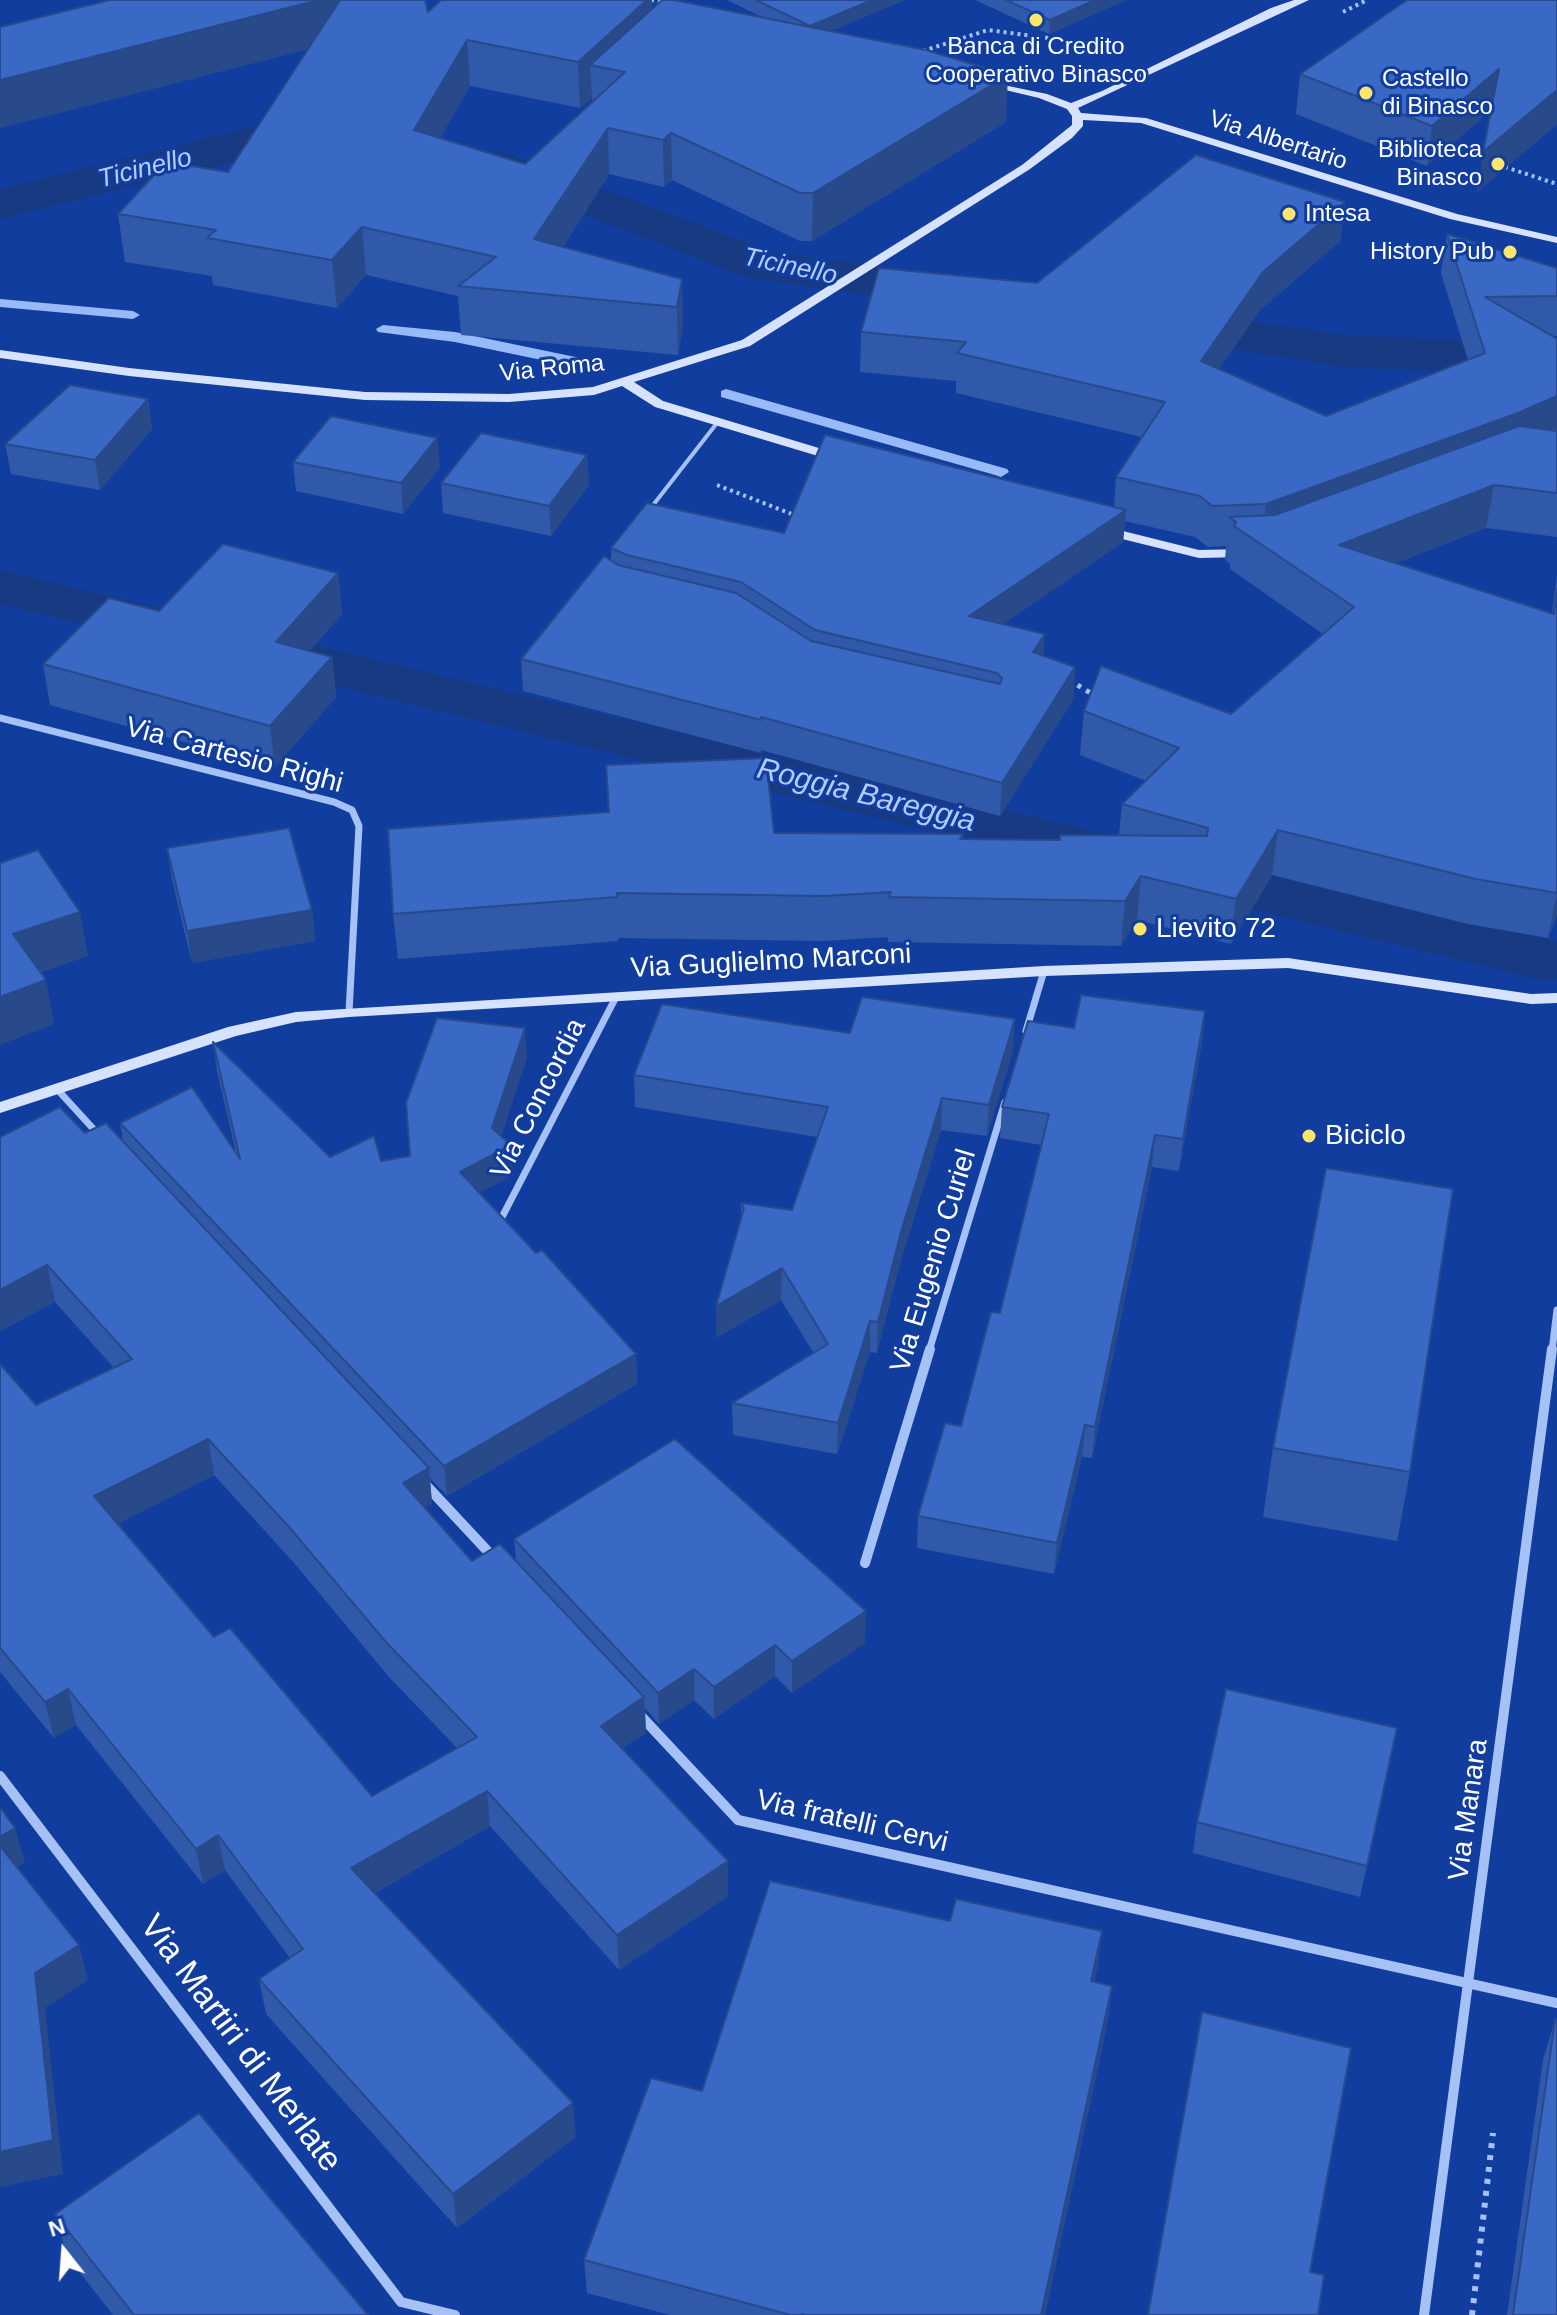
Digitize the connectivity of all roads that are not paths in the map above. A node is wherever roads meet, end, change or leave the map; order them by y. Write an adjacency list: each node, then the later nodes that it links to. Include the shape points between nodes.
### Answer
1 (1304, 0): 3 (street)
2 (982, 82): 3 (street, Via Albertario, via 1043,96)
3 (1074, 111): 4 (street, Via Albertario, via 1142,120 1454,217); 6 (street, Via Roma, via 1077,126 1068,136 812,303 746,343)
4 (1557, 240)
5 (0, 354): 6 (street, Via Roma, via 365,396 509,398)
6 (626, 383): 7 (street, via 659,404)
7 (717, 423): 8 (street); 9 (lane)
8 (846, 461)
9 (643, 517)
10 (1082, 524): 11 (street, via 1199,554)
11 (1264, 552)
12 (0, 718): 16 (street, Via Cartesio Righi, via 352,810 359,826)
13 (1044, 971): 14 (street, Via Guglielmo Marconi); 15 (street, Via Guglielmo Marconi, via 1288,963 1531,999); 17 (street)
14 (616, 997): 16 (street, Via Guglielmo Marconi); 22 (street, Via Concordia)
15 (1557, 998)
16 (349, 1012): 18 (street, Via Guglielmo Marconi, via 233,1031)
17 (1021, 1047)
18 (56, 1088): 20 (street, Via Guglielmo Marconi); 21 (street)
19 (1008, 1092): 25 (street, Via Eugenio Curiel)
20 (0, 1108)
21 (110, 1146)
22 (500, 1221)
23 (1557, 1310): 29 (street, Via Manara)
24 (413, 1471): 26 (street)
25 (865, 1563)
26 (500, 1564)
27 (630, 1704): 29 (street, Via fratelli Cervi, via 738,1820)
28 (0, 1776): 31 (street, Via Martiri di Merlate, via 401,2302)
29 (1468, 1983): 30 (street, Via fratelli Cervi); 32 (street, Via Manara)
30 (1557, 2003)
31 (455, 2315)
32 (1424, 2315)

